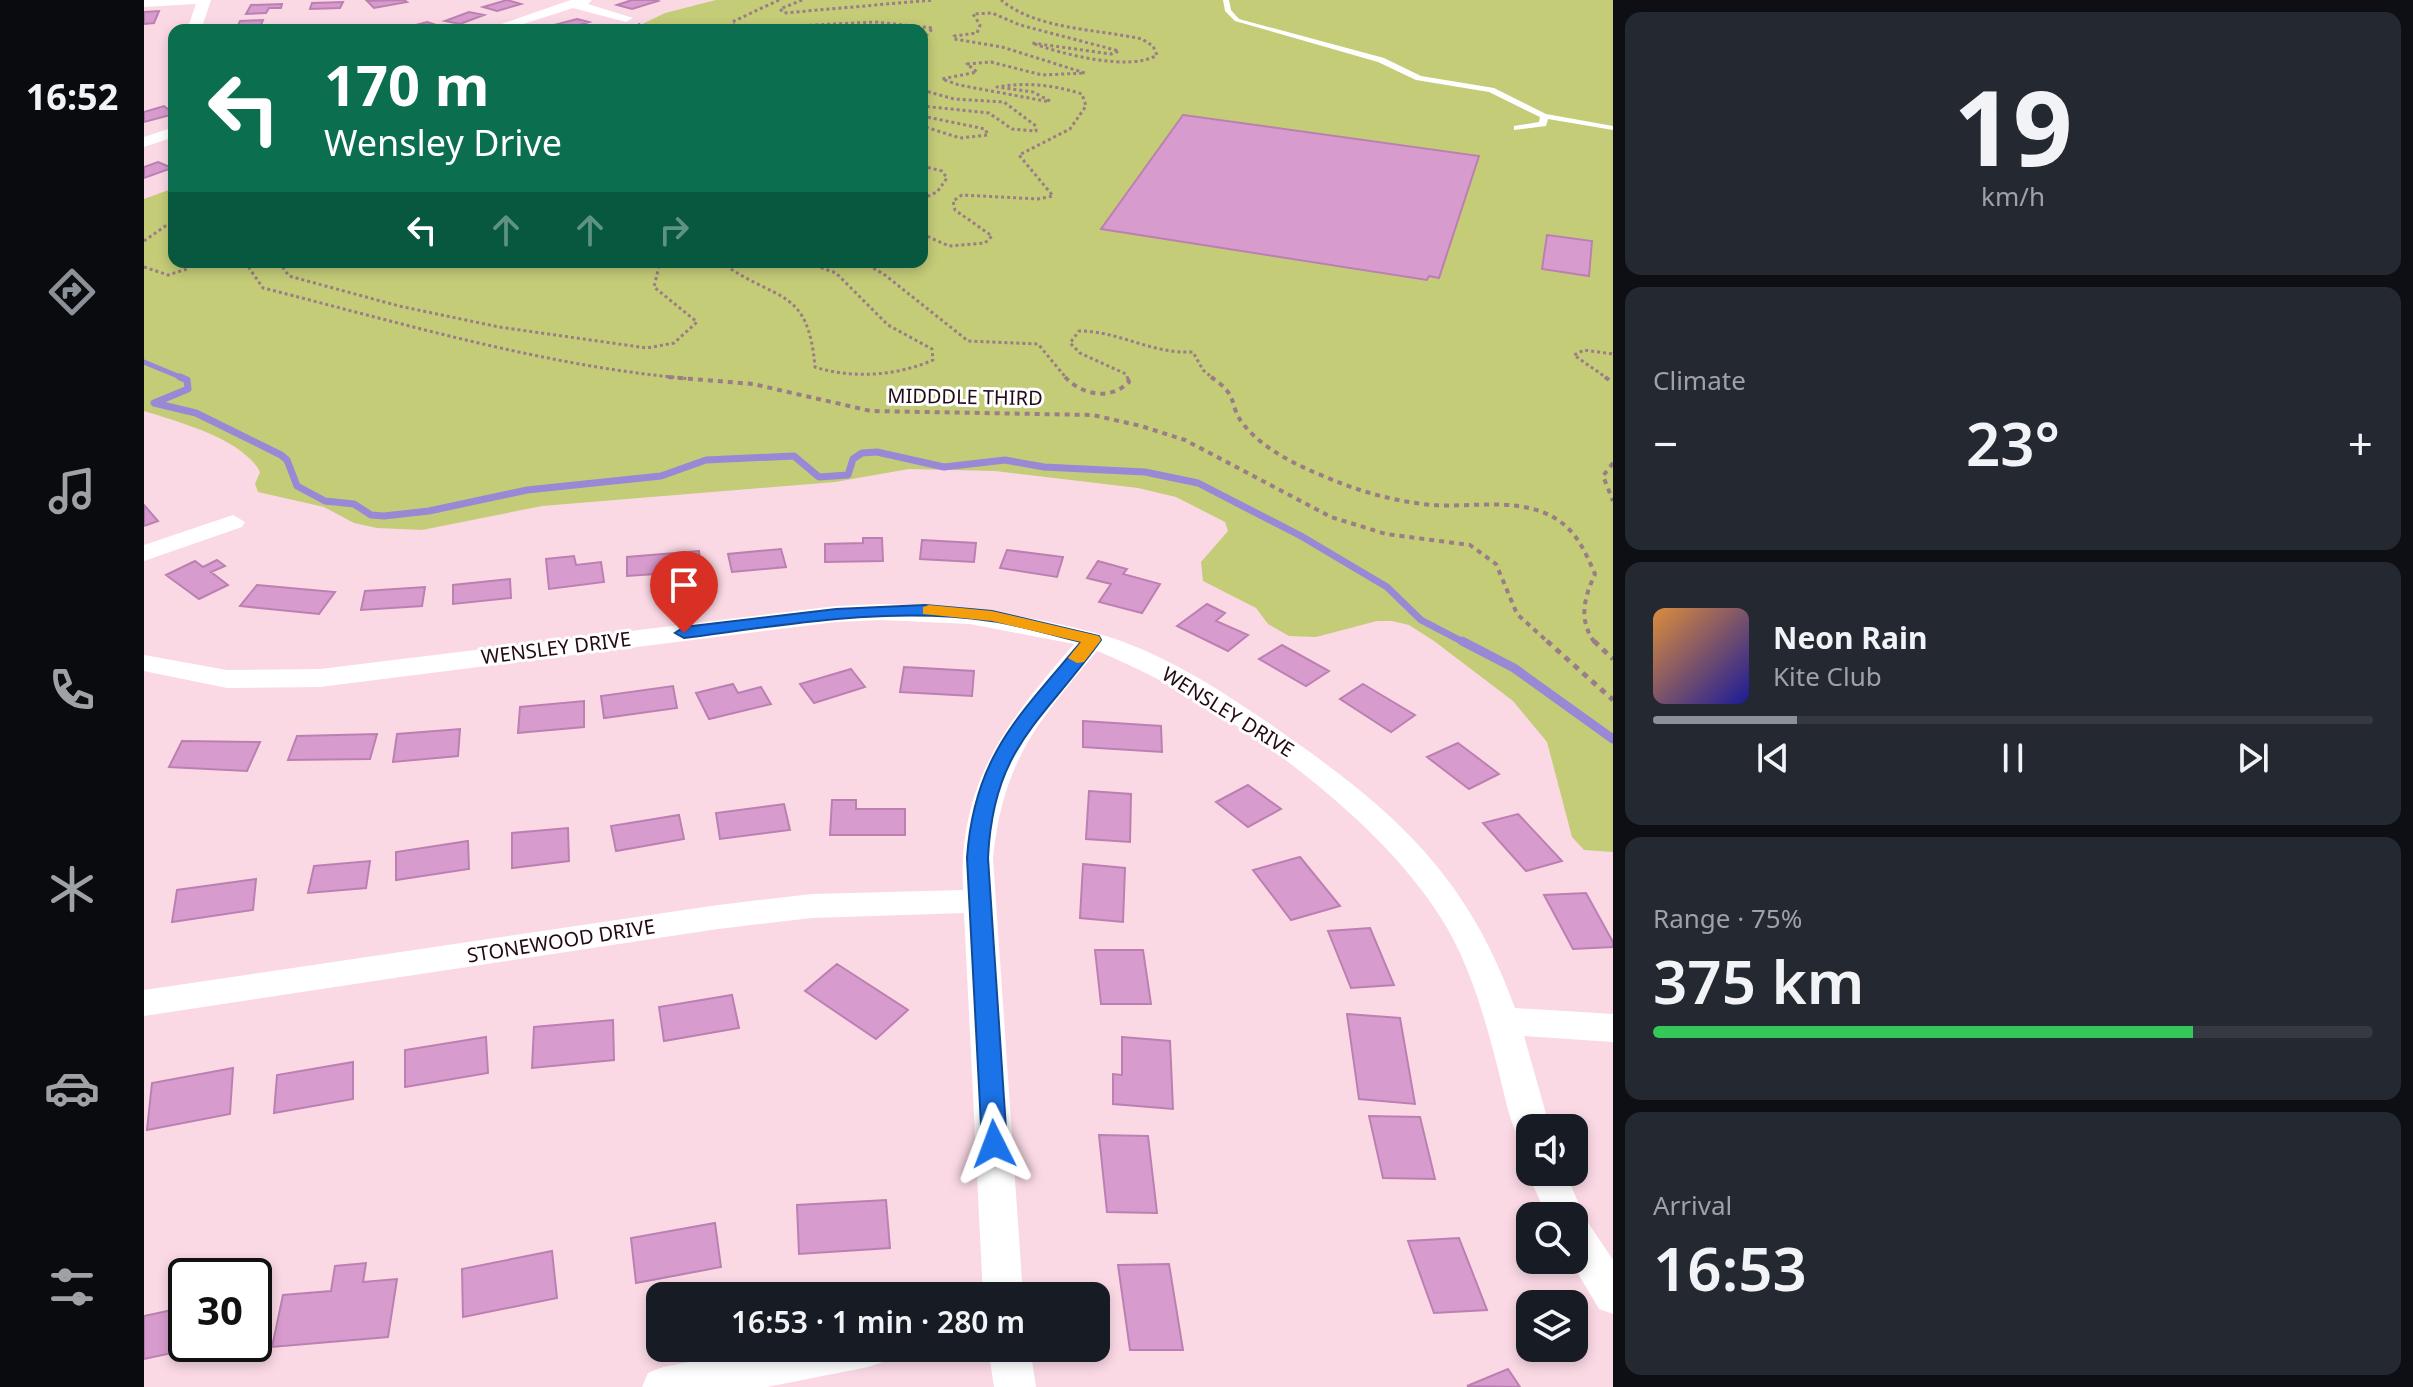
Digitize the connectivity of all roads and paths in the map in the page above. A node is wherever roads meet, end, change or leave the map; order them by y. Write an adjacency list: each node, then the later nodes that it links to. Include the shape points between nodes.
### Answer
1 (196, 0): 9 (street)
2 (204, 0): 11 (street)
3 (779, 0): 13 (path, via 738,16)
4 (802, 0): 5 (path, via 780,9 784,13)
5 (933, 0)
6 (1001, 0): 28 (path, via 1007,9 1142,39 1157,55 1145,63 1061,54 1032,43 1119,51 992,13 973,14 980,25 977,33 954,39 1002,47 1085,73 1042,75 977,60 967,64 977,72 942,79 1035,101 1050,101 1033,92 997,87 1066,89 1082,94 1086,106 1070,129 1019,155 1053,196 962,195 953,201 955,210 992,236 985,243 949,246)
7 (1226, 0): 18 (lane, via 1237,20 1381,60 1419,78 1491,90)
8 (579, 2): 10 (street); 12 (street)
9 (144, 3)
10 (626, 18)
11 (196, 24)
12 (510, 24)
13 (733, 24)
14 (819, 24): 15 (path)
15 (894, 24)
16 (928, 92): 17 (path, via 1004,102 1036,131 1012,129 989,113)
17 (928, 107)
18 (1544, 116): 21 (lane, via 1543,124); 22 (lane)
19 (928, 117): 20 (path, via 985,129 988,135 960,140)
20 (928, 127)
21 (1517, 128)
22 (1613, 128)
23 (168, 134): 24 (street)
24 (144, 142)
25 (928, 168): 26 (path, via 947,178)
26 (928, 196)
27 (168, 224): 29 (path)
28 (928, 237)
29 (144, 241)
30 (144, 267): 31 (path, via 168,275)
31 (186, 268)
32 (249, 268): 47 (path, MIDDDLE THIRD, via 263,288 551,360 629,374 753,384 871,411 1093,415 1170,435 1331,517 1386,534 1470,545 1496,564 1517,614)
33 (283, 268): 34 (path, via 289,276 399,306 499,327 647,348 674,343 697,322 688,309 654,287)
34 (659, 268)
35 (728, 268): 36 (path, MIDDDLE THIRD, via 804,309 813,327 815,367 827,372 884,372 933,360 932,349 890,327 855,286)
36 (823, 268)
37 (873, 268): 45 (path, MIDDDLE THIRD, via 968,341 1038,344 1075,388 1110,393 1129,382 1126,374 1070,343 1079,331 1098,331 1166,353 1193,352 1207,375 1222,382 1234,397 1239,418 1258,439 1291,461 1401,502 1437,507 1513,505 1544,511 1571,528 1586,547 1595,574 1582,601 1585,627)
38 (1613, 354): 39 (path, via 1584,350 1574,355)
39 (1613, 383)
40 (1613, 463): 41 (path, via 1603,476)
41 (1613, 501)
42 (233, 522): 43 (street)
43 (144, 553)
44 (1092, 640): 46 (street, WENSLEY DRIVE, via 992,616 895,610 320,678 227,679); 48 (street, via 1024,722 990,779 980,817); 50 (street, WENSLEY DRIVE, via 1202,692 1327,776 1371,813 1450,904 1477,952)
45 (1613, 659)
46 (144, 663)
47 (1613, 700)
48 (980, 901): 49 (street, STONEWOOD DRIVE, via 812,906 718,917); 54 (street)
49 (144, 1003)
50 (1502, 1021): 51 (street); 52 (street, WENSLEY DRIVE)
51 (1613, 1028)
52 (1528, 1114)
53 (1588, 1254): 55 (street)
54 (1002, 1282)
55 (1613, 1296)
56 (794, 1362): 58 (street)
57 (1011, 1362): 59 (street)
58 (663, 1387)
59 (1015, 1387)

